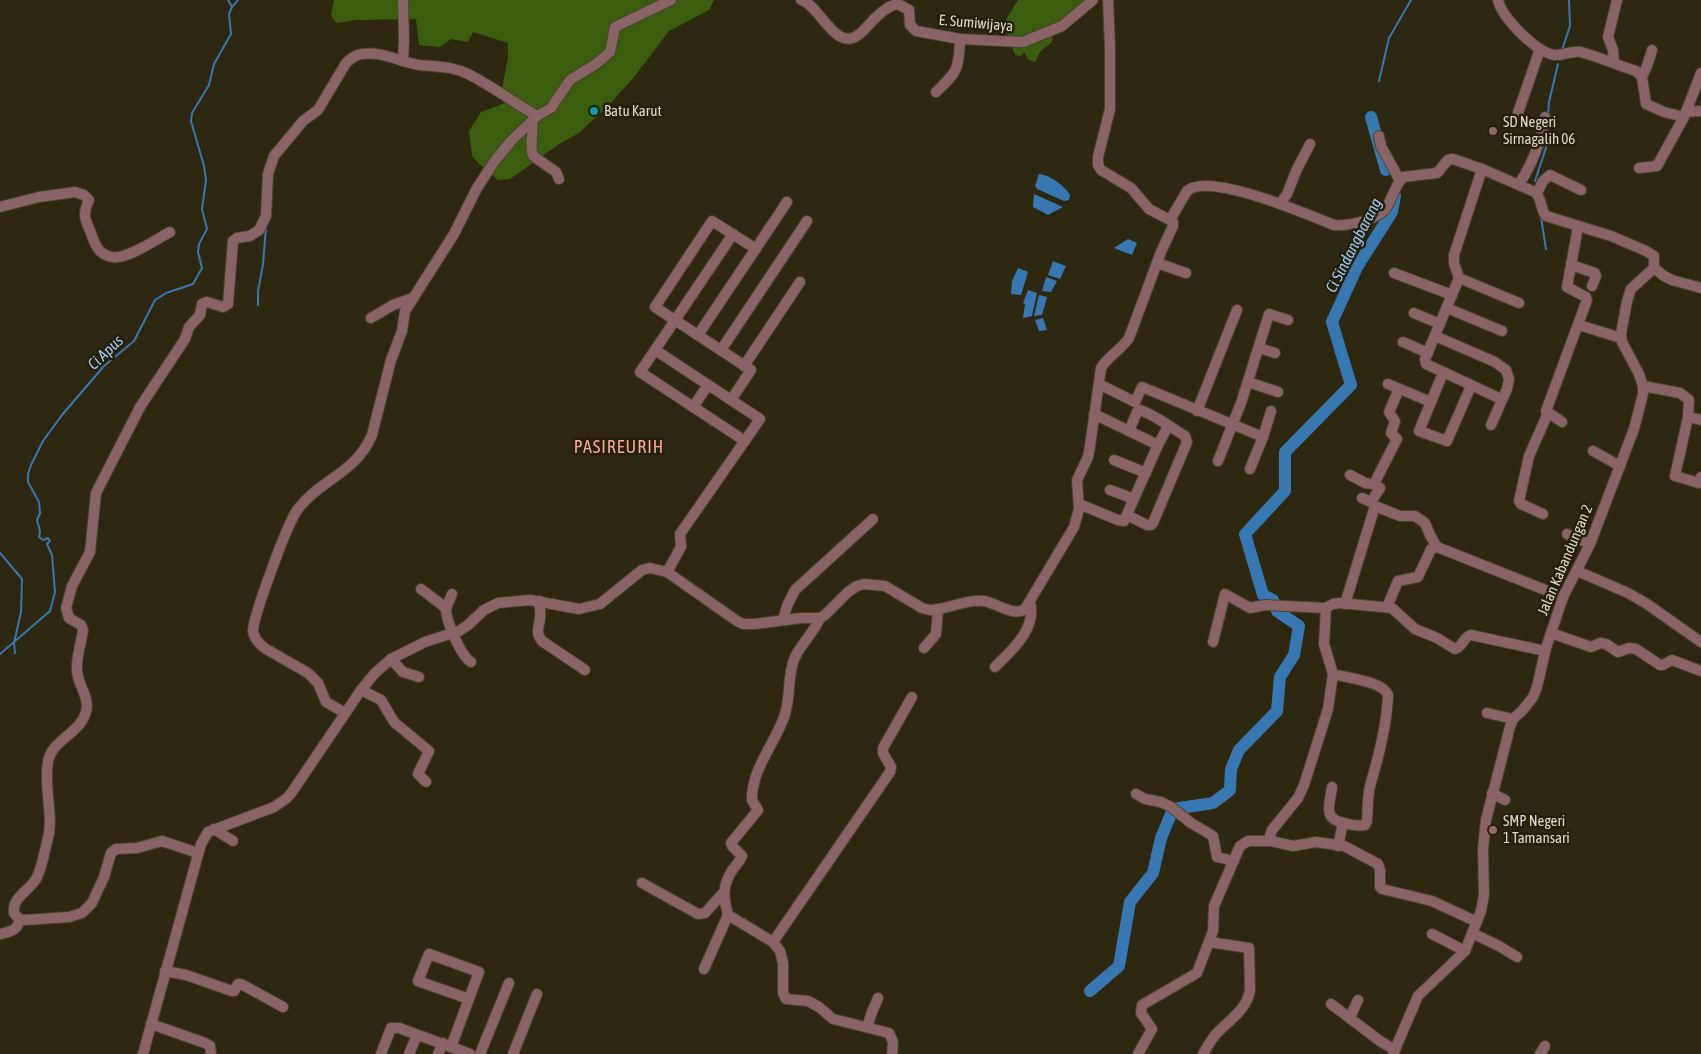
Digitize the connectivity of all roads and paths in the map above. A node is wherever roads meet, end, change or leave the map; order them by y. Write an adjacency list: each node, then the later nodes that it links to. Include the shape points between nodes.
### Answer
1 (403, 0): 11 (street)
2 (671, 0): 19 (street, via 615,27 610,52 570,80 551,108)
3 (802, 0): 8 (street, E. Sumiwijaya, via 807,1 835,33 846,38 856,38 888,7 898,4 909,10 913,29)
4 (1092, 0): 8 (street, E. Sumiwijaya, via 1062,26 1030,40)
5 (1108, 0): 33 (street, via 1110,109 1098,165 1131,188 1149,209)
6 (1498, 0): 9 (street, via 1516,27)
7 (1617, 0): 12 (street, via 1608,37)
8 (960, 39): 15 (street, via 956,70)
9 (1540, 48): 12 (street, via 1556,55 1578,52); 17 (street)
10 (1652, 50): 14 (street)
11 (403, 61): 19 (street, via 466,73 496,88); 163 (street, via 374,54 352,57 318,110 304,121 274,156 268,174 264,222 250,236 233,241 228,304 223,307 207,302 202,304 198,318 140,407 96,493 89,556 72,586 66,608 69,618 83,630 77,670 87,708 80,724 55,746 49,756 48,839 37,877 15,903 14,913)
12 (1614, 63): 14 (street, via 1636,71)
13 (1701, 73): 18 (street)
14 (1642, 77): 18 (street, via 1648,106)
15 (936, 92)
16 (1701, 111): 18 (street)
17 (1518, 113)
18 (1685, 114): 23 (street, via 1657,166)
19 (534, 118): 25 (street, via 533,156 556,172); 49 (street, via 494,162 454,234)
20 (1545, 118): 27 (street, via 1536,155)
21 (1379, 136): 26 (street)
22 (1310, 144): 31 (street)
23 (1639, 168)
24 (1482, 169): 26 (street, via 1450,159 1437,173 1408,175); 27 (street); 44 (street, via 1454,254)
25 (559, 179)
26 (1400, 180): 31 (street, via 1384,212 1349,225 1334,225)
27 (1519, 184): 29 (street)
28 (1581, 190): 29 (street, via 1550,175)
29 (1537, 193): 35 (street, via 1546,216)
30 (787, 202): 38 (street)
31 (1280, 204): 33 (street, via 1240,191 1195,186 1184,194)
32 (0, 207): 36 (street, via 39,197 75,192 84,195 88,200 84,217 100,251 108,256 118,257 131,252)
33 (1170, 220): 39 (street, via 1173,226)
34 (807, 221): 66 (street)
35 (1578, 227): 40 (street); 41 (street, via 1611,236 1652,254)
36 (170, 232)
37 (733, 234): 38 (street); 55 (street); 55 (street, via 712,221 655,307)
38 (756, 249): 60 (street)
39 (1157, 264): 42 (street); 72 (street, via 1129,338 1101,368)
40 (1570, 265): 46 (street, via 1595,273); 58 (street, via 1567,287 1587,298)
41 (1654, 268): 47 (street, via 1672,280); 62 (street, via 1631,289)
42 (1186, 272)
43 (1394, 273): 48 (street)
44 (1459, 278): 48 (street); 50 (street)
45 (800, 282): 69 (street)
46 (1592, 286)
47 (1701, 288)
48 (1452, 295): 51 (street)
49 (412, 298): 54 (street); 145 (street, via 405,311 368,444 358,459 310,497 294,516 254,625 254,636 260,645 308,672 318,683 326,702)
50 (1519, 303)
51 (1447, 308): 57 (street); 59 (street)
52 (1237, 310): 83 (street)
53 (1414, 313): 57 (street)
54 (371, 318)
55 (675, 320): 60 (street); 65 (street)
56 (1288, 320): 64 (street, via 1269,314)
57 (1440, 324): 61 (street)
58 (1578, 326): 62 (street); 85 (street, via 1546,409)
59 (1502, 331)
60 (698, 335): 66 (street)
61 (1435, 336): 68 (street); 79 (street, via 1502,366 1509,379)
62 (1622, 338): 76 (street)
63 (1403, 342): 68 (street)
64 (1259, 348): 67 (street); 71 (street)
65 (655, 350): 74 (street); 82 (street, via 640,372)
66 (721, 350): 69 (street)
67 (1275, 353)
68 (1428, 353): 70 (street, via 1426,364)
69 (744, 366): 80 (street, via 751,370)
70 (1444, 373): 75 (street); 81 (street)
71 (1248, 382): 78 (street); 92 (street)
72 (1099, 384): 83 (street, via 1135,402 1142,387); 86 (street)
73 (1388, 384): 77 (street)
74 (708, 385): 80 (street); 82 (street)
75 (1471, 386): 79 (street); 81 (street, via 1448,442 1419,430)
76 (1643, 386): 87 (street, via 1686,396 1690,403); 100 (street, Jalan Kabandungan 2, via 1634,429)
77 (1399, 389): 81 (street); 105 (street, via 1389,412 1395,421 1391,433 1397,439)
78 (1278, 392)
79 (1501, 399): 90 (street)
80 (731, 400): 95 (street, via 760,419)
81 (1431, 402)
82 (693, 407): 95 (street)
83 (1197, 411): 92 (street)
84 (1271, 411): 94 (street)
85 (1548, 413): 89 (street); 110 (street, via 1529,456 1519,500)
86 (1094, 414): 93 (street); 109 (street, via 1088,457 1077,480)
87 (1688, 417): 88 (street); 104 (street, via 1675,476 1699,483)
88 (1701, 420)
89 (1562, 422)
90 (1491, 425)
91 (1168, 426): 93 (street, via 1140,410); 96 (street); 111 (street, via 1185,436 1187,442 1159,511 1151,525)
92 (1232, 426): 94 (street); 99 (street)
93 (1128, 431): 96 (street)
94 (1263, 437): 101 (street)
95 (745, 441): 117 (street, via 680,534 681,547)
96 (1158, 444): 102 (street)
97 (1593, 451): 100 (street)
98 (1114, 460): 102 (street)
99 (1218, 461)
100 (1620, 466): 114 (street, Jalan Kabandungan 2)
101 (1250, 469)
102 (1146, 473): 107 (street)
103 (1350, 475): 105 (street)
104 (1701, 477)
105 (1374, 484): 108 (street, via 1380,488)
106 (1110, 490): 107 (street)
107 (1134, 499): 111 (street)
108 (1370, 502): 115 (street, via 1400,516 1415,516 1425,523); 123 (street)
109 (1079, 504): 111 (street, via 1123,522); 122 (street, via 1070,536)
110 (1543, 514)
111 (1127, 515)
112 (873, 519): 129 (street, via 795,590)
113 (1568, 534): 114 (street)
114 (1590, 544): 116 (street, Jalan Kabandungan 2)
115 (1437, 546): 120 (street); 124 (street, via 1430,549 1418,577 1398,581)
116 (1577, 571): 120 (street, Jalan Kabandungan 2); 133 (street, via 1628,593)
117 (667, 572): 121 (street, via 650,568 642,570 594,606 579,609); 129 (street, via 737,621 749,624)
118 (421, 589): 125 (street)
119 (452, 594): 125 (street)
120 (1563, 597): 131 (street, Jalan Kabandungan 2)
121 (540, 601): 130 (street, via 498,603); 139 (street, via 538,636)
122 (1030, 602): 127 (street, via 1019,612 982,601); 138 (street, via 1032,615 1028,628)
123 (1345, 604): 124 (street); 126 (street)
124 (1387, 607): 135 (street, via 1415,628 1455,650 1471,635)
125 (446, 608): 130 (street)
126 (1326, 608): 132 (street, via 1276,605 1250,608 1225,594); 141 (street, via 1324,644)
127 (938, 609): 128 (street, via 922,608 885,586 864,584 853,588); 134 (street, via 936,634)
128 (820, 618): 129 (street); 161 (street, via 791,668 786,713 764,758 752,794 758,810 731,843 742,856 728,877)
129 (784, 620)
130 (453, 633): 136 (street, via 425,642); 137 (street, via 463,655)
131 (1551, 633): 135 (street, Jalan Kabandungan 2); 140 (street, via 1591,646 1606,644 1618,652 1636,649 1660,665 1672,660)
132 (1213, 642)
133 (1701, 642)
134 (924, 648)
135 (1545, 651): 147 (street, Jalan Kabandungan 2, via 1533,697)
136 (391, 660): 142 (street, via 403,672); 143 (street, via 374,673)
137 (472, 662)
138 (995, 667)
139 (585, 670)
140 (1701, 672)
141 (1333, 674): 153 (street, via 1377,685 1388,696 1367,821 1365,825); 156 (street, via 1328,709 1304,785 1298,798 1272,830)
142 (419, 677)
143 (361, 690): 145 (street); 148 (street, via 380,700 391,718 429,751 418,774)
144 (912, 697): 168 (street, via 883,748 890,772)
145 (345, 713): 154 (street, via 287,798 266,811)
146 (1487, 713): 147 (street)
147 (1513, 719): 150 (street, Jalan Kabandungan 2)
148 (426, 782)
149 (1332, 787): 153 (street, via 1330,815)
150 (1492, 793): 152 (street); 164 (street, Jalan Kabandungan 2, via 1483,849 1484,895)
151 (1136, 794): 159 (street, via 1173,808 1191,824 1213,836 1217,857)
152 (1505, 800)
153 (1343, 823): 157 (street)
154 (214, 829): 155 (street); 158 (street, via 205,835)
155 (233, 841)
156 (1271, 841): 157 (street, via 1293,846 1316,842); 159 (street, via 1245,842)
157 (1338, 846): 164 (street, via 1378,864 1382,889 1432,902)
158 (198, 853): 163 (street, via 162,842 116,849 111,853 92,903 82,913 69,917); 173 (street)
159 (1234, 861): 169 (street, via 1214,906 1214,928)
160 (642, 883): 161 (street, via 698,914 705,913)
161 (723, 893): 162 (street)
162 (728, 914): 168 (street); 172 (street)
163 (20, 919): 165 (street, via 14,930)
164 (1477, 922): 167 (street, Jalan Kabandungan 2)
165 (0, 934)
166 (1432, 934): 170 (street)
167 (1472, 934): 170 (street, Jalan Kabandungan 2); 171 (street)
168 (773, 942): 183 (street, via 783,963 783,993 786,998 808,1001 834,1019)
169 (1209, 942): 196 (street, via 1196,975 1142,1005 1141,1013 1152,1029); 197 (street, via 1248,948 1250,990 1242,1009 1216,1034)
170 (1465, 951): 186 (street, Jalan Kabandungan 2, via 1418,996)
171 (1518, 957)
172 (704, 969)
173 (165, 971): 180 (street, via 233,992 241,984); 182 (street)
174 (509, 983): 193 (street)
175 (537, 994): 194 (street)
176 (878, 998): 183 (street)
177 (470, 999): 177 (street, via 418,981 429,954 479,972); 185 (street)
178 (1358, 1000): 181 (street)
179 (1331, 1004): 181 (street)
180 (284, 1007)
181 (1350, 1017): 186 (street)
182 (151, 1024): 187 (street); 188 (street, via 207,1044)
183 (867, 1027): 195 (street, via 891,1037)
184 (417, 1034): 185 (street); 189 (street, via 391,1028); 190 (street)
185 (447, 1045): 191 (street); 192 (street)
186 (1394, 1052)
187 (143, 1054)
188 (211, 1054)
189 (381, 1054)
190 (409, 1054)
191 (438, 1054)
192 (470, 1054)
193 (480, 1054)
194 (513, 1054)
195 (892, 1054)
196 (1138, 1054)
197 (1203, 1054)

